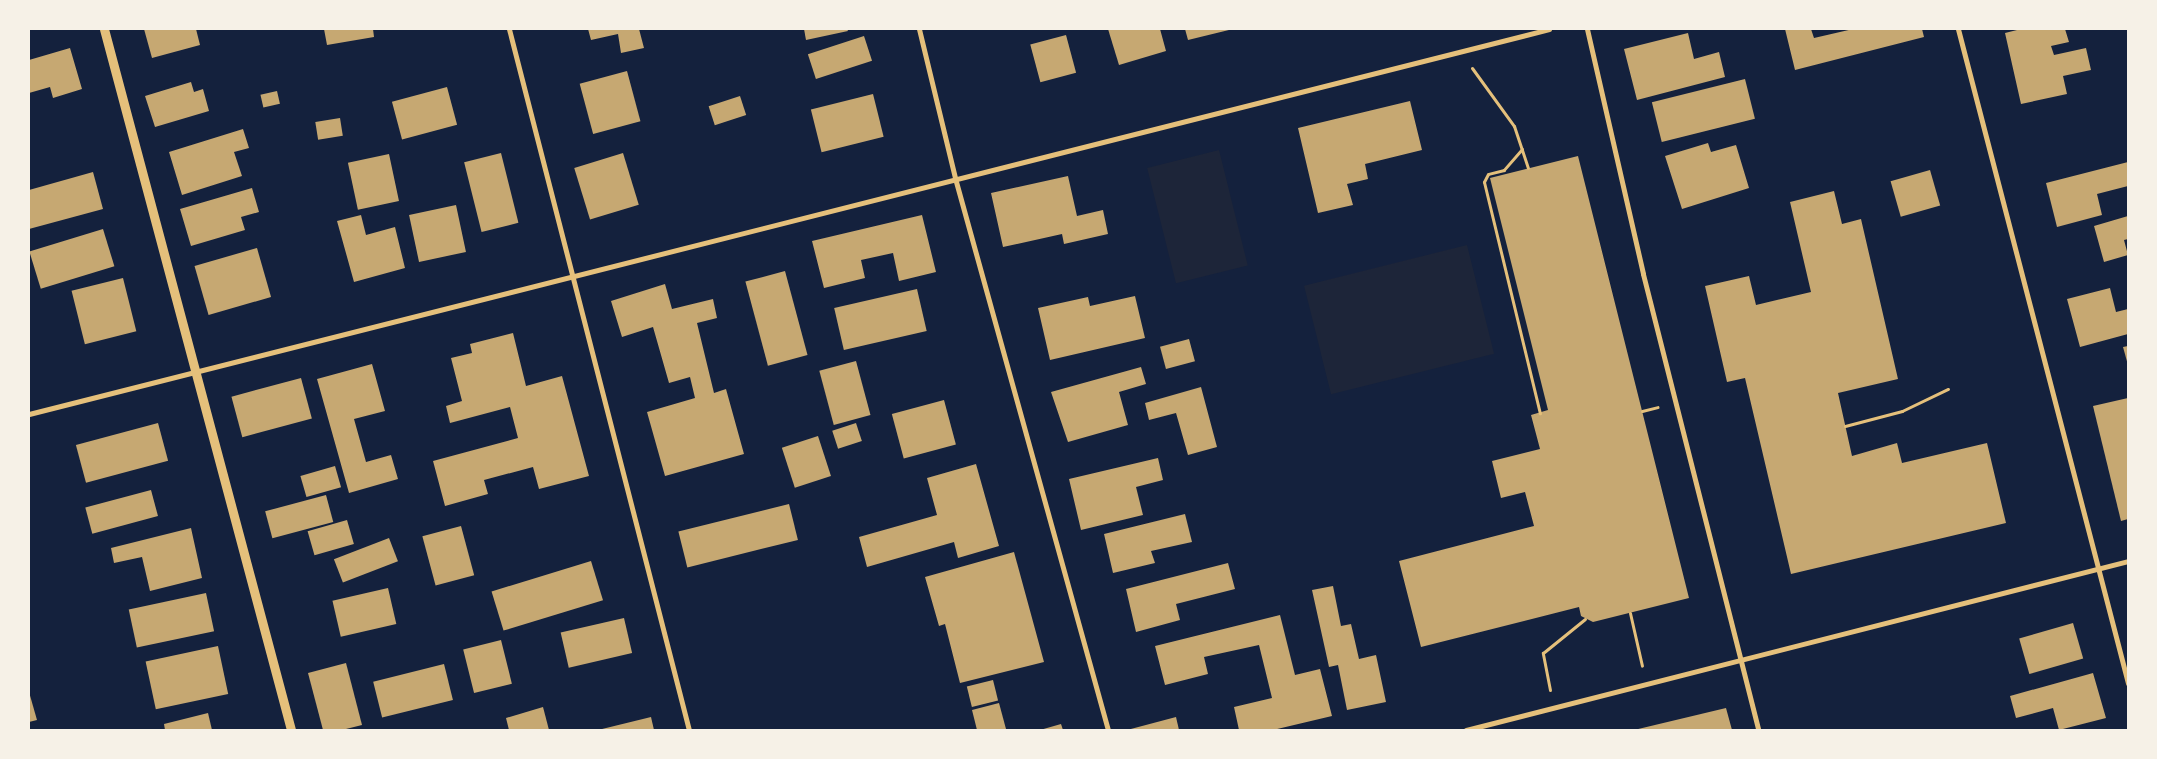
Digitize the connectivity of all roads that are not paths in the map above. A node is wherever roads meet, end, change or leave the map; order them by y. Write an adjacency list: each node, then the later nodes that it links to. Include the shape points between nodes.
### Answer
1 (104, 29): 9 (street)
2 (509, 29): 8 (street)
3 (919, 29): 7 (street)
4 (1549, 29): 7 (street)
5 (1587, 29): 13 (street, via 1643,274)
6 (1958, 29): 12 (street)
7 (955, 178): 8 (street); 17 (street)
8 (572, 275): 9 (street); 16 (street)
9 (195, 371): 10 (street); 15 (street)
10 (29, 414)
11 (2128, 561): 12 (street)
12 (2098, 568): 13 (street); 14 (street)
13 (1739, 661): 18 (street); 19 (street)
14 (2128, 683)
15 (291, 730)
16 (689, 730)
17 (1108, 730)
18 (1466, 730)
19 (1758, 730)

